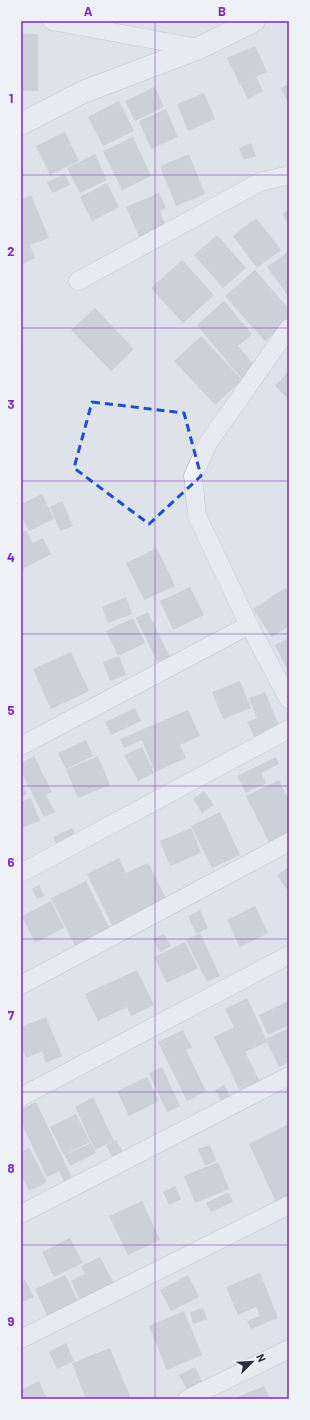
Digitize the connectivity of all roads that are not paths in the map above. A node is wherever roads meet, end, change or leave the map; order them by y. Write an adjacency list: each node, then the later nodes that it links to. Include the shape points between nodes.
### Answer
1 (52, 21): 3 (street)
2 (254, 21): 3 (street)
3 (199, 48): 4 (street, via 83,92)
4 (21, 124)
5 (289, 177): 6 (street, via 260,182)
6 (78, 281)
7 (289, 328): 8 (street, via 208,443 193,476 197,516)
8 (249, 626): 9 (street); 11 (street)
9 (289, 700)
10 (289, 729): 13 (street)
11 (21, 746)
12 (289, 842): 15 (street)
13 (21, 873)
14 (289, 955): 17 (street)
15 (21, 985)
16 (289, 1076): 19 (street)
17 (21, 1097)
18 (289, 1205): 20 (street)
19 (21, 1214)
20 (21, 1339)
21 (289, 1349): 22 (street)
22 (187, 1399)

